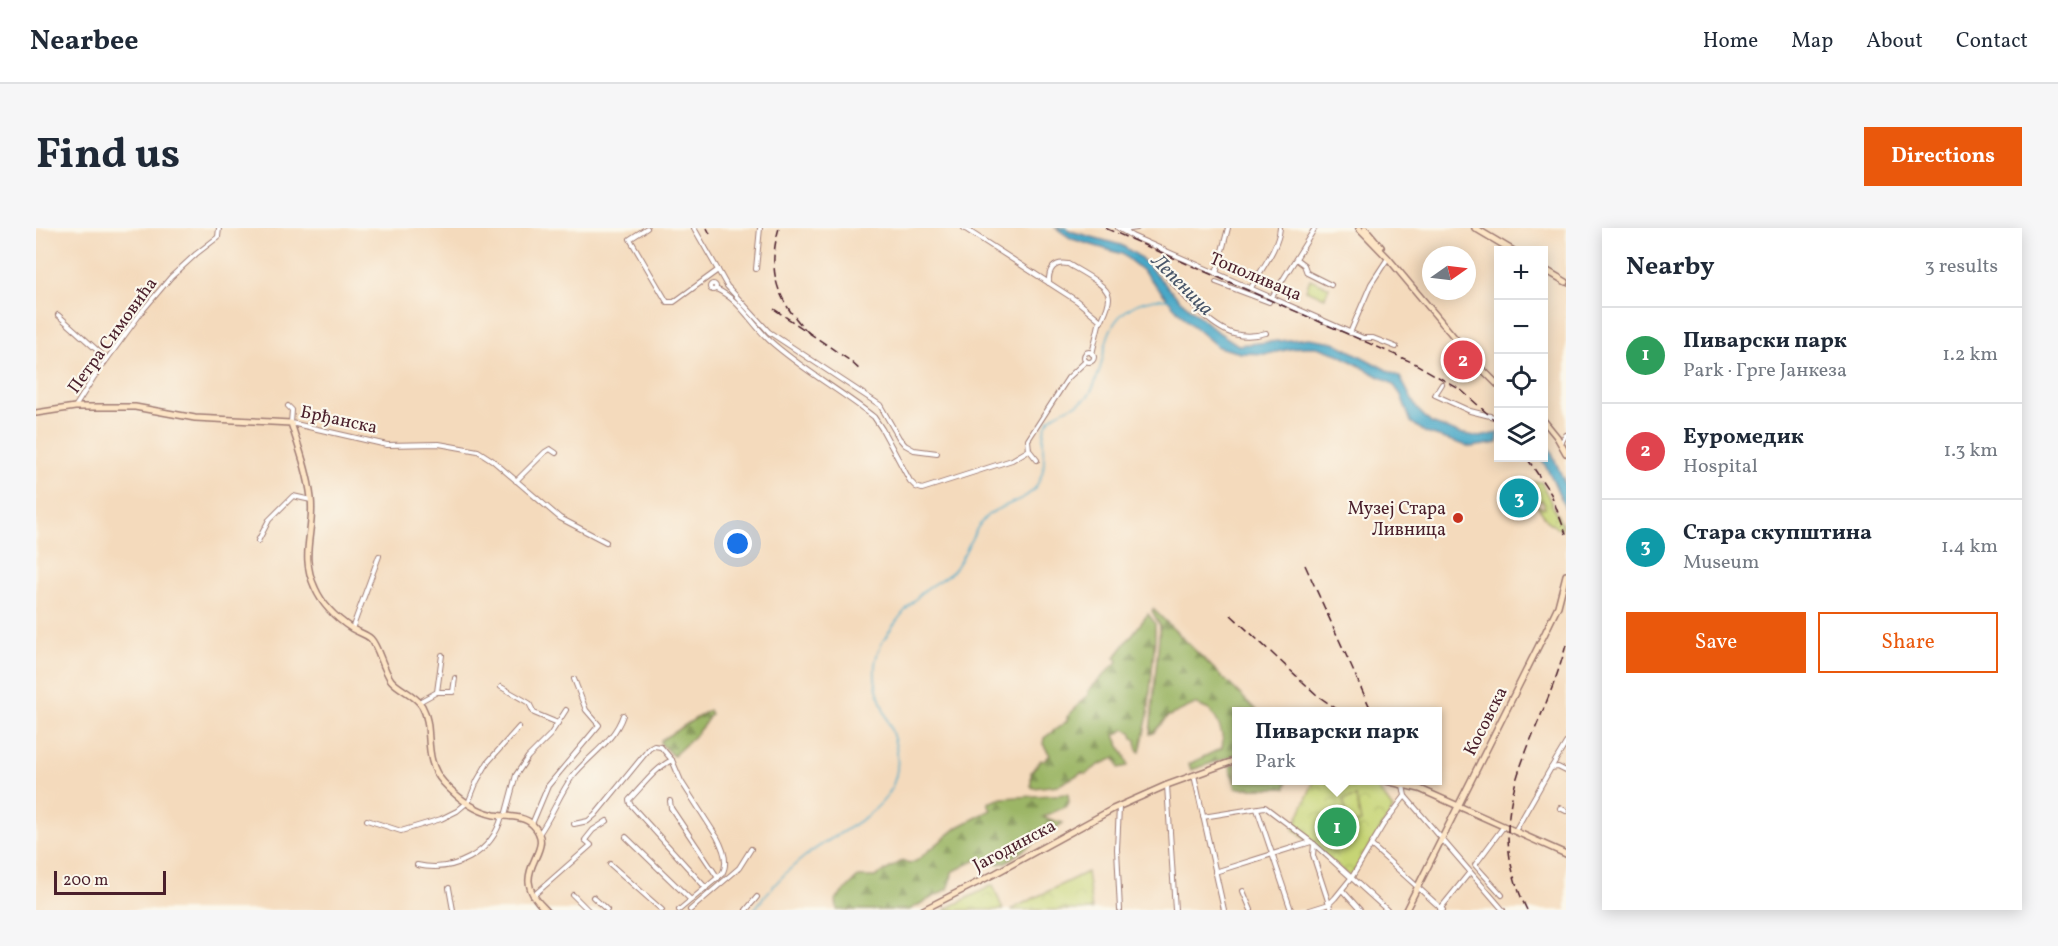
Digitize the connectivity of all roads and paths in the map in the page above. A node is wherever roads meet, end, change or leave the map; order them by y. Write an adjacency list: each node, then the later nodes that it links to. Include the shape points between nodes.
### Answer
1 (219, 228): 36 (street, Петра Симовића, via 218,237 171,277)
2 (647, 228): 18 (street, via 630,239 667,302 674,302)
3 (760, 228): 17 (street)
4 (964, 228): 24 (street)
5 (1137, 228): 13 (street)
6 (1228, 228): 20 (street)
7 (1280, 228): 26 (street)
8 (1315, 228): 16 (street)
9 (1359, 228): 15 (street)
10 (1365, 228): 15 (street)
11 (1475, 228): 14 (street)
12 (696, 229): 18 (street)
13 (1119, 229): 20 (street, Тополиваца)
14 (1505, 246)
15 (1388, 258): 33 (street, via 1371,284); 38 (street)
16 (1296, 259): 25 (street, via 1307,273); 28 (street)
17 (756, 269)
18 (718, 270): 50 (street, via 727,286 769,333 880,405 905,445)
19 (1548, 271): 23 (street)
20 (1216, 274): 26 (street, Тополиваца)
21 (1167, 276): 32 (street, via 1198,309 1226,331 1243,336)
22 (1215, 282): 29 (street, Тополиваца)
23 (1566, 282)
24 (1049, 284): 31 (street); 31 (street, via 1053,266 1062,262 1102,285 1109,298)
25 (1331, 285)
26 (1251, 288): 28 (street, Тополиваца)
27 (716, 289): 48 (street, via 727,294 770,341 874,417 916,487 933,486 1012,460)
28 (1272, 297): 33 (street, Тополиваца)
29 (1269, 302)
30 (58, 315): 36 (street)
31 (1101, 323): 35 (street)
32 (1266, 333)
33 (1350, 333): 34 (street, Тополиваца)
34 (1396, 347)
35 (1092, 354): 37 (street, via 1093,360); 37 (street, via 1085,354)
36 (107, 359): 41 (street, Петра Симовића)
37 (1086, 361): 48 (street, via 1068,378 1028,440)
38 (1494, 382)
39 (1442, 384): 43 (street, via 1435,395)
40 (288, 406): 44 (street, via 292,410)
41 (75, 407): 42 (street, Брђанска); 44 (street, Брђанска, via 135,407 195,418)
42 (36, 413)
43 (1494, 417)
44 (291, 423): 53 (street, Брђанска, via 387,445 433,443 471,449 486,455); 54 (street)
45 (1548, 426): 47 (street)
46 (1566, 435): 47 (street)
47 (1561, 443): 51 (street)
48 (1029, 450): 52 (street)
49 (556, 453): 53 (street, via 550,449 545,452)
50 (937, 453)
51 (1566, 453)
52 (1037, 460)
53 (516, 481): 56 (street, Брђанска, via 560,518)
54 (311, 500): 55 (street, via 293,496 269,520); 59 (street, via 309,574 329,609)
55 (258, 541)
56 (606, 542)
57 (379, 556): 59 (street)
58 (1566, 575): 82 (street, Косовска, via 1545,633)
59 (352, 629): 65 (street, via 372,639 392,681)
60 (442, 655): 64 (street)
61 (455, 678): 64 (street, via 453,692)
62 (574, 679): 91 (street, via 586,710 598,726 548,786)
63 (501, 687): 68 (street, via 528,702 534,713)
64 (436, 692): 65 (street)
65 (419, 702): 81 (street, via 434,769)
66 (566, 710): 68 (street)
67 (623, 715): 95 (street, via 608,741 564,788)
68 (558, 723): 87 (street, via 516,776)
69 (519, 727): 81 (street, via 488,762)
70 (1566, 743): 73 (street)
71 (672, 760): 92 (street, via 661,747 652,747 595,815); 107 (street, via 722,846 725,870); 111 (street, via 629,800 631,807)
72 (1232, 761): 75 (street, Јагодинска)
73 (1551, 768): 74 (street); 94 (street)
74 (1566, 771)
75 (1194, 775): 76 (street, Јагодинска); 88 (street)
76 (1167, 785): 83 (street, Јагодинска); 131 (street)
77 (1403, 785): 79 (street)
78 (1407, 785): 82 (street)
79 (1405, 796): 97 (street); 99 (street)
80 (670, 801): 107 (street)
81 (467, 803): 87 (street); 89 (street, via 447,816 404,831)
82 (1459, 804): 93 (street); 97 (street, Косовска)
83 (1119, 806): 129 (street, Јагодинска); 130 (street)
84 (1257, 808): 88 (street); 98 (street, via 1265,807); 101 (street)
85 (1560, 808): 86 (street)
86 (1566, 811)
87 (503, 816): 91 (street); 104 (street, via 497,830 474,856 442,867)
88 (1203, 817): 105 (street)
89 (367, 820)
90 (607, 821): 116 (street, via 585,840 591,845)
91 (532, 824): 95 (street)
92 (574, 824)
93 (1504, 826): 94 (street); 115 (street, via 1475,865)
94 (1515, 831): 102 (street)
95 (538, 834): 116 (street, via 540,851 528,878)
96 (626, 837): 119 (street)
97 (1441, 839): 106 (street); 109 (street, Косовска)
98 (1313, 843): 101 (street); 108 (street); 120 (street, via 1313,855)
99 (1371, 845): 108 (street); 109 (street)
100 (751, 849): 127 (street, via 739,868)
101 (1272, 854): 105 (street); 134 (street)
102 (1566, 854)
103 (610, 864): 125 (street)
104 (417, 865)
105 (1215, 872): 132 (street)
106 (1470, 872): 140 (street); 141 (street)
107 (718, 878): 111 (street)
108 (1352, 878): 112 (street); 138 (street)
109 (1418, 887): 139 (street, Косовска); 140 (street)
110 (449, 888): 122 (street)
111 (706, 888): 119 (street)
112 (1342, 890): 120 (street); 137 (street)
113 (1244, 891): 133 (street)
114 (573, 895): 123 (street)
115 (1502, 895)
116 (533, 896): 121 (street)
117 (593, 897): 124 (street)
118 (757, 897): 128 (street)
119 (691, 900): 126 (street)
120 (1329, 904): 135 (street); 136 (street)
121 (541, 908)
122 (453, 910)
123 (588, 910)
124 (608, 910)
125 (662, 910)
126 (679, 910)
127 (690, 910)
128 (746, 910)
129 (923, 910)
130 (1120, 910)
131 (1175, 910)
132 (1224, 910)
133 (1251, 910)
134 (1291, 910)
135 (1310, 910)
136 (1331, 910)
137 (1360, 910)
138 (1387, 910)
139 (1406, 910)
140 (1441, 910)
141 (1503, 910)

